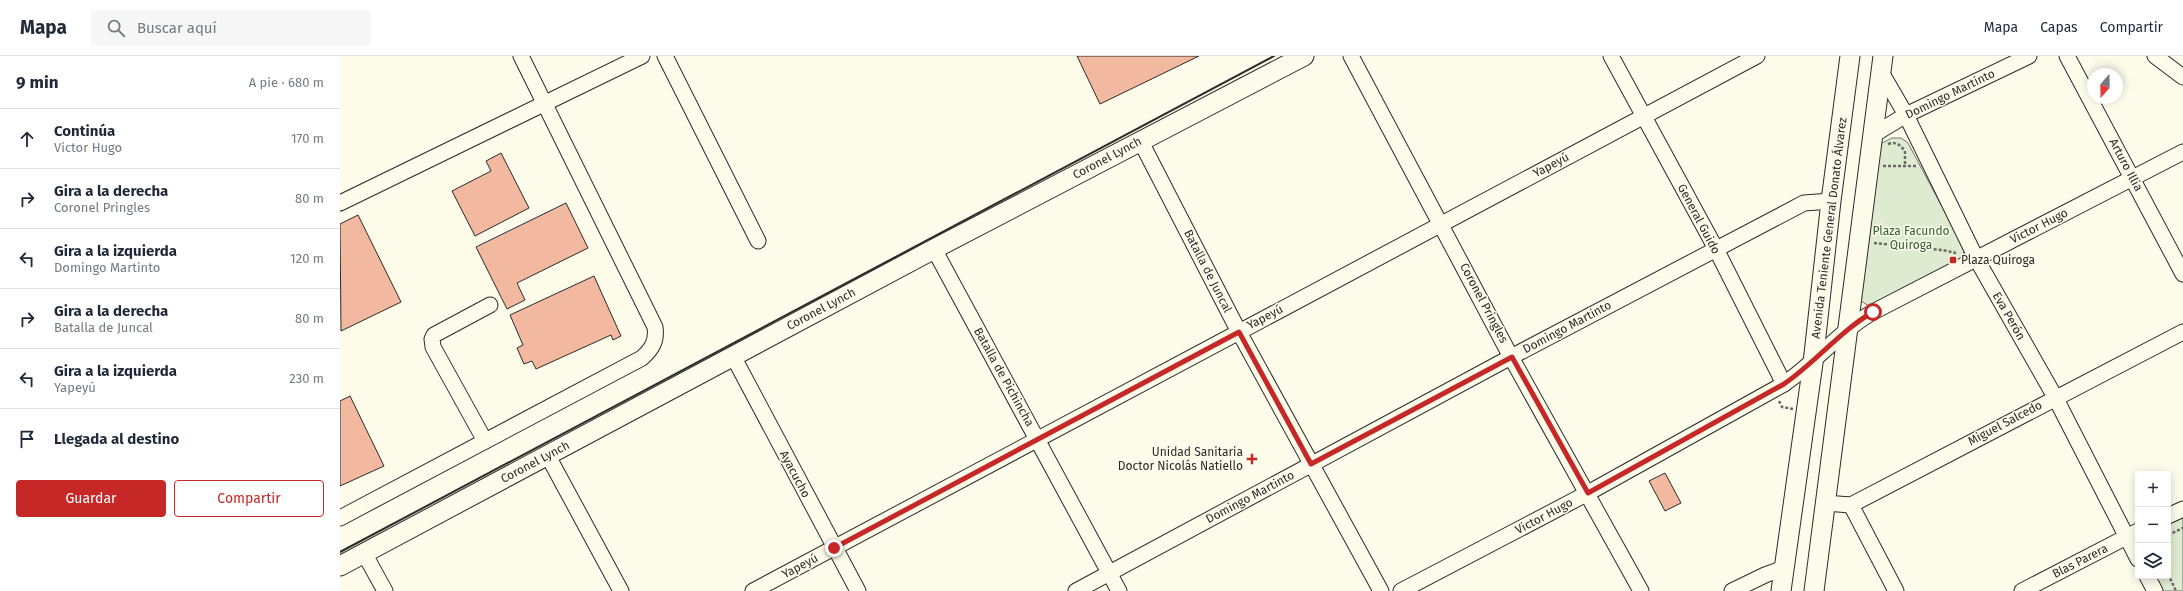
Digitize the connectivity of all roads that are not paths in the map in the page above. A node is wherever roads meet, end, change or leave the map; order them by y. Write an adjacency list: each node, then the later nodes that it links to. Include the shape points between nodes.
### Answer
1 (521, 56): 14 (street)
2 (642, 56): 14 (street)
3 (665, 56): 24 (street)
4 (1304, 56): 18 (main road, Coronel Lynch)
5 (1351, 56): 23 (street, Coronel Pringles)
6 (1611, 56): 16 (street, General Guido)
7 (1757, 56): 16 (street, Yapeyú)
8 (1850, 56): 21 (main road, Avenida Teniente General Donato Álvarez)
9 (2029, 56): 15 (street, Domingo Martinto)
10 (2068, 56): 20 (street, Arturo Illia)
11 (2155, 56): 13 (street)
12 (1882, 64): 15 (street, Eva Perón); 17 (main road)
13 (2183, 77)
14 (544, 103): 22 (street); 39 (street, via 655,327 656,335 650,351 642,358)
15 (1906, 115): 17 (street, Domingo Martinto); 27 (street, Eva Perón)
16 (1643, 116): 23 (street, Yapeyú); 26 (street, General Guido)
17 (1873, 135): 30 (main road)
18 (1140, 140): 25 (main road, Coronel Lynch); 31 (street, Batalla de Juncal)
19 (2183, 152): 20 (street, Victor Hugo)
20 (2133, 178): 27 (street, Victor Hugo); 28 (street, Arturo Illia)
21 (1830, 201): 26 (street, Domingo Martinto, via 1804,203); 35 (main road, Avenida Teniente General Donato Álvarez)
22 (340, 203)
23 (1442, 223): 31 (street, Yapeyú); 34 (street, Coronel Pringles)
24 (758, 241)
25 (934, 249): 33 (main road, Coronel Lynch); 38 (street, Batalla de Pichincha)
26 (1716, 249): 34 (street, Domingo Martinto); 36 (street, General Guido)
27 (1976, 258): 30 (street, Victor Hugo, via 1873,312); 37 (street, Eva Perón)
28 (2183, 274)
29 (490, 305): 39 (street, via 434,335 432,339)
30 (1847, 329): 35 (street, Victor Hugo); 43 (main road)
31 (1239, 332): 38 (street, Yapeyú); 41 (street, Batalla de Juncal)
32 (2183, 332): 37 (street, Miguel Salcedo)
33 (733, 356): 40 (main road, Coronel Lynch); 50 (street, Ayacucho)
34 (1512, 357): 41 (street, Domingo Martinto); 42 (street, Coronel Pringles)
35 (1813, 362): 36 (street, Victor Hugo); 53 (main road, Avenida Teniente General Donato Álvarez)
36 (1784, 384): 42 (street, Victor Hugo)
37 (2055, 397): 44 (street, Miguel Salcedo); 48 (street, Eva Perón)
38 (1038, 439): 50 (street, Yapeyú); 54 (street, Batalla de Pichincha)
39 (485, 441): 47 (street)
40 (548, 456): 51 (main road, Coronel Lynch); 57 (street)
41 (1311, 464): 54 (street, Domingo Martinto); 62 (street, Batalla de Juncal)
42 (1588, 493): 63 (street, Victor Hugo); 64 (street, Coronel Pringles)
43 (1825, 503): 44 (street, Miguel Salcedo); 67 (main road)
44 (1851, 504): 68 (street)
45 (2183, 509): 46 (street)
46 (2171, 515)
47 (340, 518)
48 (2132, 534): 49 (street, Eva Perón); 69 (street, Blas Parera)
49 (2135, 546)
50 (834, 548): 58 (street, Yapeyú); 59 (street, Ayacucho)
51 (364, 553): 52 (main road, Coronel Lynch); 56 (street)
52 (340, 566)
53 (1784, 568): 65 (street); 66 (main road, Avenida Teniente General Donato Álvarez)
54 (1110, 573): 60 (street, Domingo Martinto); 61 (street, Batalla de Pichincha)
55 (2149, 579): 70 (street)
56 (385, 591)
57 (621, 591)
58 (753, 591)
59 (858, 591)
60 (1076, 591)
61 (1119, 591)
62 (1381, 591)
63 (1401, 591)
64 (1641, 591)
65 (1732, 591)
66 (1781, 591)
67 (1814, 591)
68 (1896, 591)
69 (2022, 591)
70 (2155, 591)

